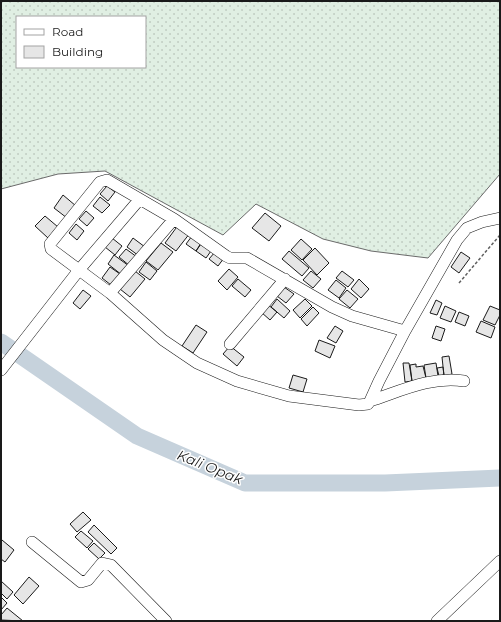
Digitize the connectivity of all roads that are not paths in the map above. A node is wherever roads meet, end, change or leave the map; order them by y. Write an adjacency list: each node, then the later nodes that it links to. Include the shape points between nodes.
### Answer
1 (140, 200): 3 (street); 4 (street); 4 (street, via 107,180 100,182 50,244 51,249)
2 (500, 218): 7 (street, via 467,228)
3 (174, 219): 5 (street, via 226,256 247,258); 6 (street)
4 (80, 270): 6 (street); 9 (street)
5 (285, 279): 7 (street, via 352,316); 8 (street)
6 (110, 293): 11 (street, via 178,351 197,363 237,381 289,396 359,405 368,404)
7 (405, 331): 11 (street)
8 (230, 344)
9 (2, 369)
10 (464, 381): 11 (street, via 438,380 417,384)
11 (370, 401)
12 (32, 542): 14 (street, via 81,582 88,580 102,563 111,565)
13 (500, 561): 15 (street)
14 (166, 621)
15 (436, 621)

